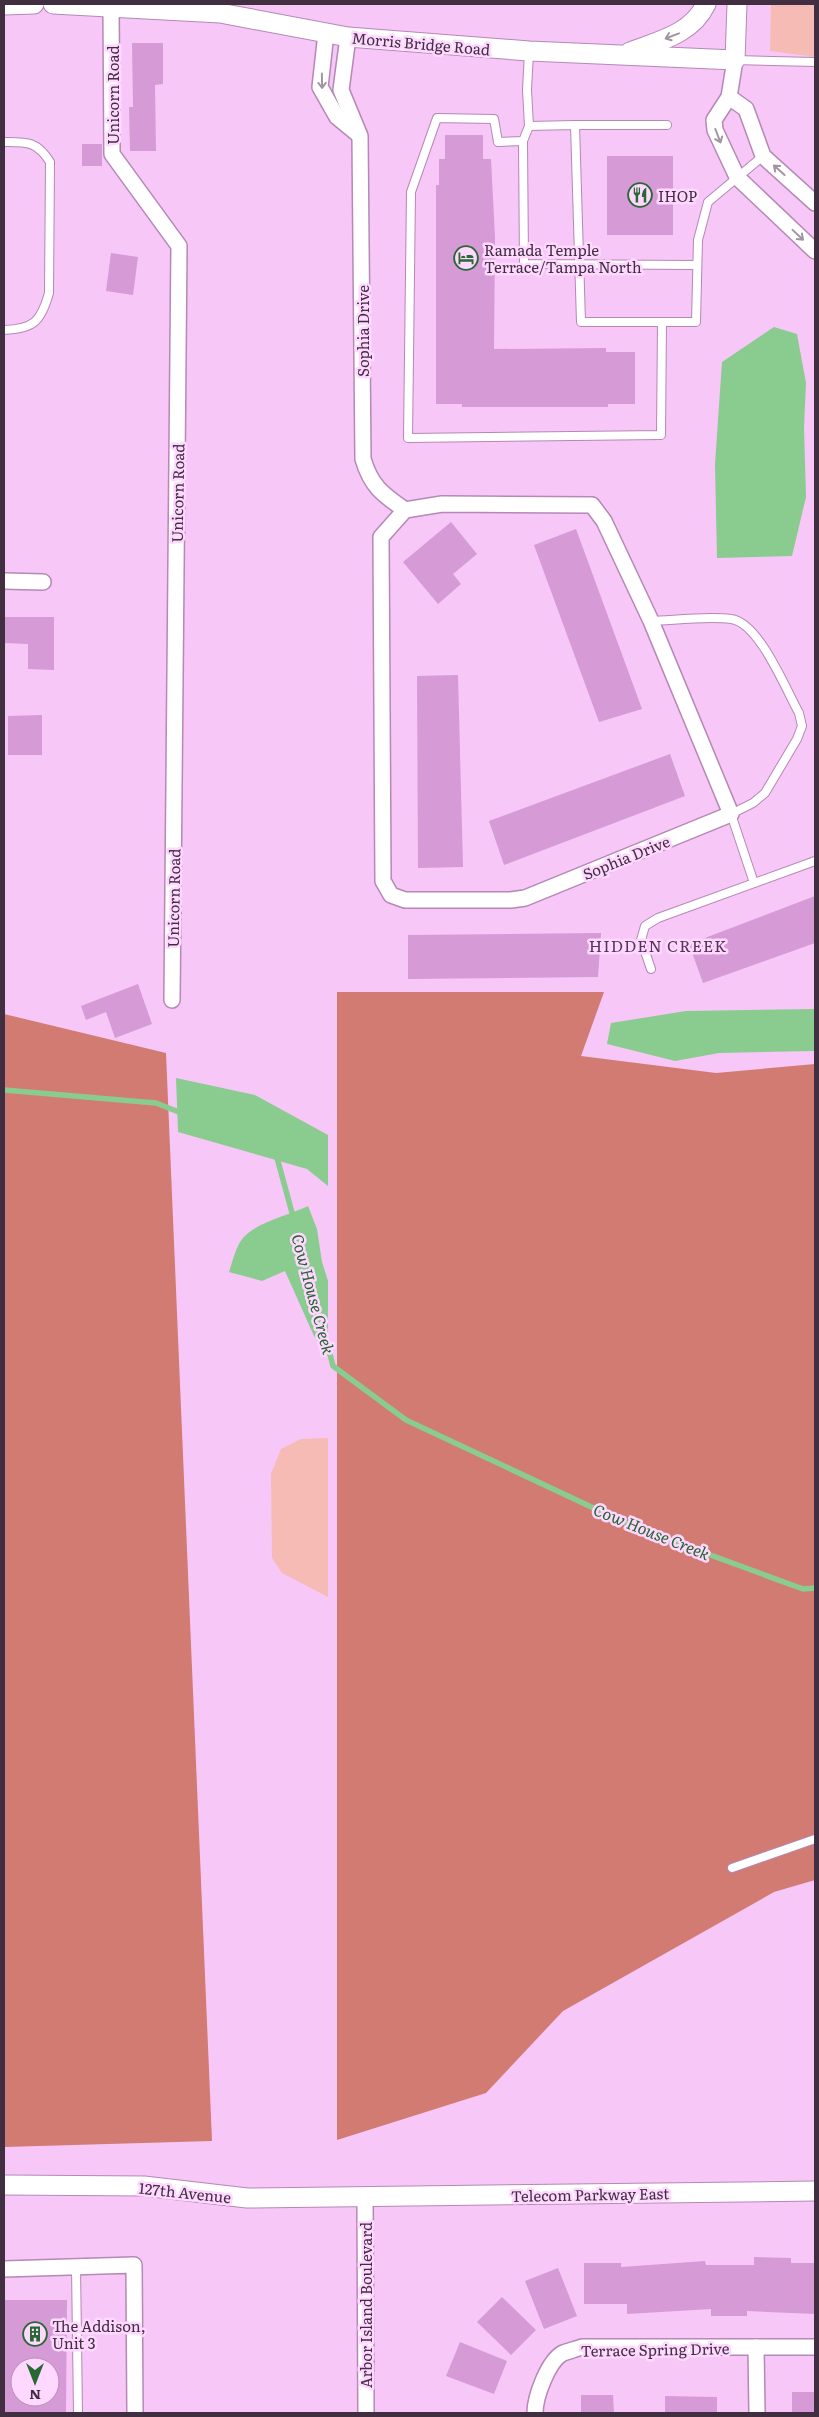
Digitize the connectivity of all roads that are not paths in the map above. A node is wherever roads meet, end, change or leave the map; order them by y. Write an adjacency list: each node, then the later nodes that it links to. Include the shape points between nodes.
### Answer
1 (34, 4): 5 (street)
2 (53, 4): 6 (street, Morris Bridge Road)
3 (706, 4): 10 (street, one-way to 10, via 687,29)
4 (736, 4): 11 (street)
5 (4, 5)
6 (111, 7): 7 (street, Morris Bridge Road, via 220,13); 36 (street, Unicorn Road, via 112,154 179,246)
7 (326, 33): 8 (street, Morris Bridge Road); 17 (street, one-way to 17, via 320,87 337,117)
8 (348, 37): 9 (street, Morris Bridge Road); 17 (street, Sophia Drive, via 341,90)
9 (529, 51): 10 (street, Morris Bridge Road); 16 (lane)
10 (623, 55): 11 (street, Morris Bridge Road)
11 (735, 60): 12 (lane); 13 (street)
12 (815, 62)
13 (730, 96): 20 (street, via 746,109); 21 (street, one-way to 21, via 714,120 715,130)
14 (575, 125): 15 (lane); 16 (lane); 24 (lane)
15 (667, 125)
16 (529, 126): 18 (lane)
17 (360, 136): 28 (street, Sophia Drive, via 363,459 378,490)
18 (523, 141): 24 (lane, via 524,264); 26 (lane, via 498,142 494,119 437,118 411,192 408,438 661,435)
19 (4, 142): 27 (lane, via 27,142 42,150 50,162 50,293 45,310 33,325 19,330)
20 (763, 156): 21 (lane); 22 (street, one-way to 20)
21 (737, 177): 23 (street, one-way to 23); 25 (lane, via 708,202 698,240)
22 (815, 203)
23 (815, 251)
24 (578, 265): 25 (lane); 26 (lane, via 580,322)
25 (697, 265): 26 (lane, via 696,322)
26 (662, 322)
27 (4, 330)
28 (404, 510): 31 (street, via 442,504 592,505 604,520); 32 (street, Sophia Drive, via 381,537 384,881 391,895 404,900 525,898)
29 (4, 581): 30 (street)
30 (43, 582)
31 (651, 621): 32 (street); 32 (lane, via 733,619 748,626 758,638 799,713 802,726 797,739 764,793 753,803)
32 (731, 814): 34 (lane)
33 (815, 861): 34 (lane)
34 (754, 883): 35 (lane, via 658,918 645,926 641,940)
35 (651, 969)
36 (172, 1000)
37 (815, 1839): 38 (lane)
38 (732, 1868)
39 (4, 2185): 41 (street, 127th Avenue, via 144,2186 247,2198)
40 (815, 2191): 41 (street, Telecom Parkway East)
41 (365, 2197): 48 (street, Arbor Island Boulevard)
42 (76, 2267): 43 (street); 46 (lane); 47 (street, via 134,2265)
43 (4, 2269)
44 (756, 2347): 45 (street, Terrace Spring Drive); 49 (street, Terrace Spring Drive, via 582,2347 561,2354 547,2373 535,2401); 50 (street)
45 (815, 2347)
46 (78, 2413)
47 (135, 2413)
48 (366, 2413)
49 (535, 2413)
50 (757, 2413)

